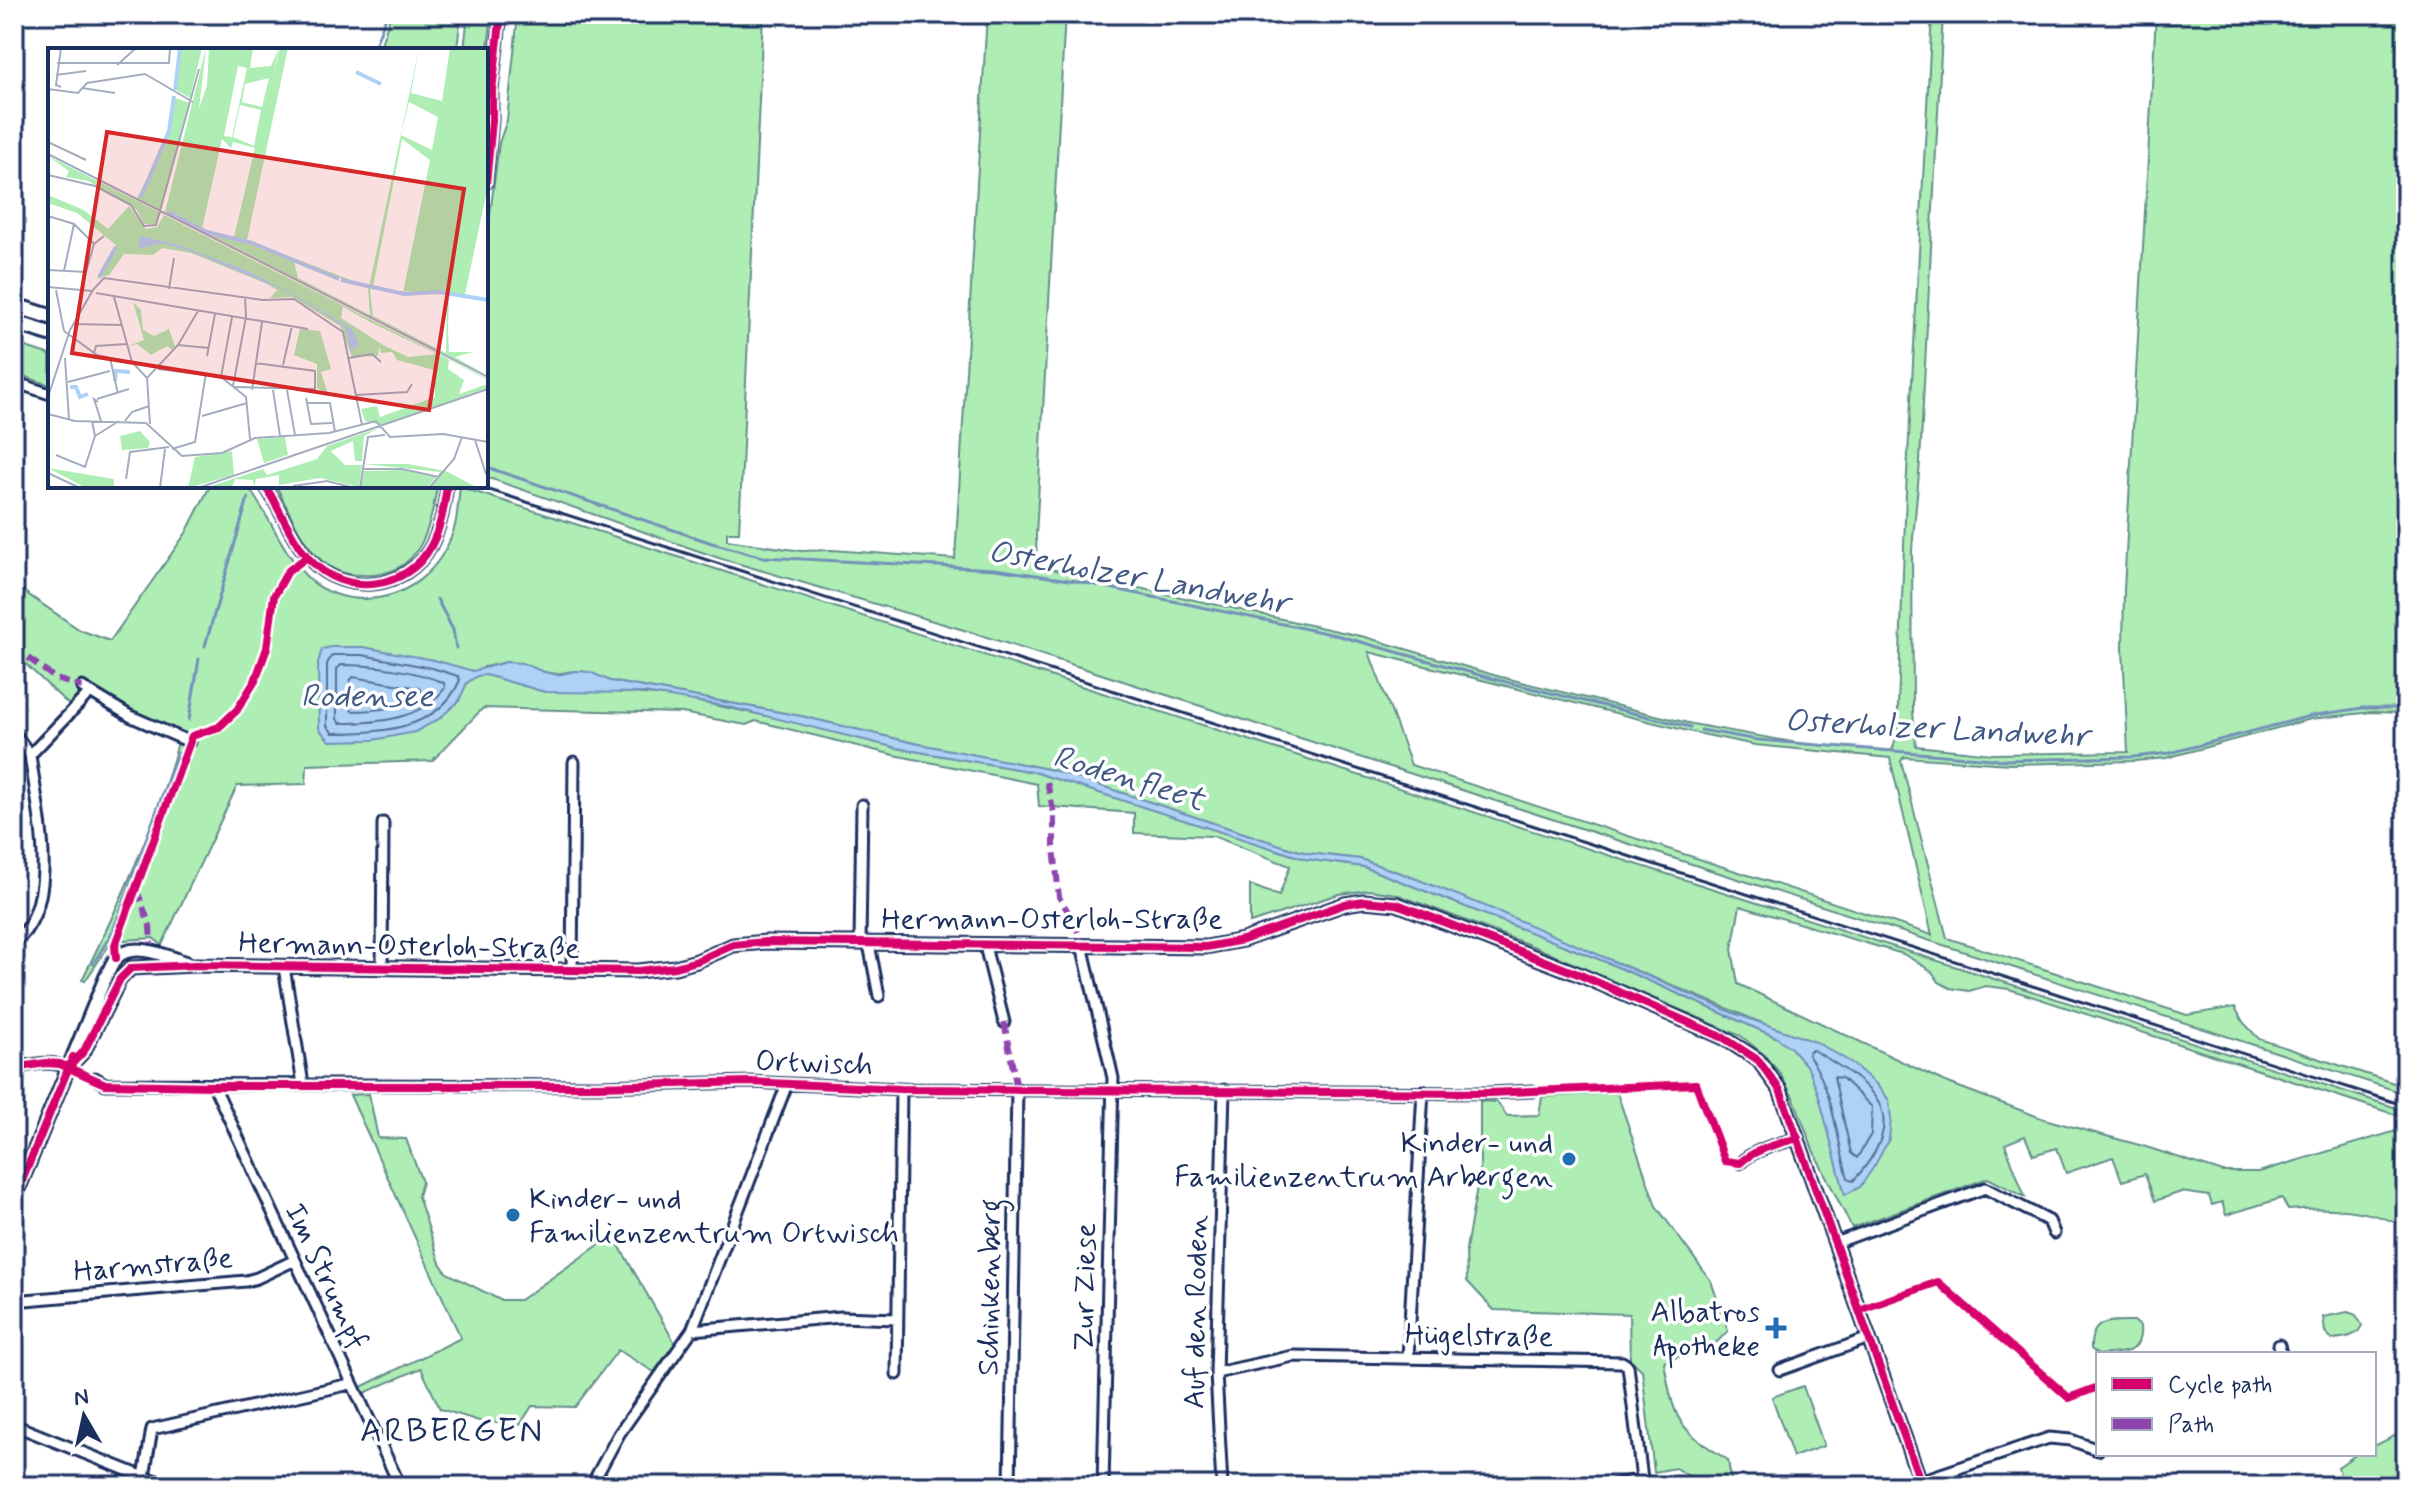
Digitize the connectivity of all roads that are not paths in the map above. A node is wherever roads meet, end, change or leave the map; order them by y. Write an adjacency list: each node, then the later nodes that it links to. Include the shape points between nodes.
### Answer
1 (501, 14): 2 (street)
2 (492, 90): 3 (street); 4 (street)
3 (488, 103)
4 (488, 162)
5 (14, 382): 6 (street)
6 (48, 393)
7 (266, 488): 8 (street, via 310,561 334,578 361,585 395,579 421,560 435,537)
8 (447, 488)
9 (14, 733): 11 (street)
10 (190, 742): 11 (street, via 86,690)
11 (30, 755): 15 (street, via 43,868 34,921)
12 (574, 762): 22 (street)
13 (862, 805): 16 (street)
14 (383, 823): 21 (street)
15 (14, 943)
16 (864, 944): 18 (street, Hermann-Osterloh-Straße); 22 (street, Hermann-Osterloh-Straße, via 745,943 658,970); 23 (street)
17 (1082, 945): 18 (street, Hermann-Osterloh-Straße); 33 (street, Zur Ziese); 37 (street, Hermann-Osterloh-Straße, via 1206,947 1243,940 1345,904 1382,901 1411,907 1578,974 1747,1051 1780,1090)
18 (985, 946): 24 (street)
19 (196, 965): 20 (street, Hermann-Osterloh-Straße); 26 (street, Hermann-Osterloh-Straße, via 131,968 120,979 84,1051); 26 (street, Hermann-Osterloh-Straße, via 146,950 130,950 116,958)
20 (284, 967): 21 (street, Hermann-Osterloh-Straße); 28 (street)
21 (382, 969): 22 (street, Hermann-Osterloh-Straße)
22 (572, 971)
23 (879, 996)
24 (1004, 1022)
25 (14, 1068): 26 (street, via 46,1063)
26 (68, 1068): 39 (street)
27 (95, 1078): 30 (street, Ortwisch, via 105,1084)
28 (303, 1084): 29 (street, Ortwisch); 30 (street, Ortwisch)
29 (787, 1084): 31 (street, Ortwisch); 45 (street)
30 (214, 1086): 42 (street, Im Strumpf)
31 (901, 1089): 32 (street, Ortwisch); 44 (street)
32 (1017, 1089): 33 (street, Ortwisch); 61 (street, Schinkenberg)
33 (1113, 1089): 34 (street, Ortwisch); 62 (street, Zur Ziese)
34 (1224, 1090): 35 (street, Ortwisch); 49 (street, Auf den Roden)
35 (1423, 1091): 36 (street, Ortwisch); 47 (street)
36 (1533, 1091)
37 (1798, 1138): 38 (street); 41 (street, Hermann-Osterloh-Straße)
38 (1740, 1163)
39 (14, 1200)
40 (2054, 1233): 41 (street, via 2049,1221 1985,1188)
41 (1835, 1243): 46 (street, Hermann-Osterloh-Straße)
42 (293, 1261): 43 (street, Harmstraße, via 246,1281); 51 (street, Im Strumpf)
43 (14, 1301)
44 (897, 1319): 45 (street, via 841,1317); 50 (street)
45 (692, 1330): 58 (street, via 619,1434)
46 (1869, 1338): 48 (street); 55 (street, Hermann-Osterloh-Straße)
47 (1408, 1358): 49 (street, Hügelstraße, via 1293,1356); 64 (street, Hügelstraße, via 1622,1362 1628,1366 1642,1479)
48 (1780, 1370)
49 (1216, 1373): 63 (street, Auf den Roden)
50 (897, 1374)
51 (350, 1384): 54 (street, via 152,1429); 57 (street, Im Strumpf)
52 (14, 1425): 54 (street)
53 (2096, 1449): 55 (street, via 2049,1438)
54 (144, 1477): 56 (street)
55 (1921, 1483)
56 (187, 1486)
57 (400, 1486)
58 (591, 1486)
59 (760, 1486): 60 (street)
60 (888, 1486)
61 (1010, 1486)
62 (1103, 1486)
63 (1222, 1486)
64 (1608, 1486)

